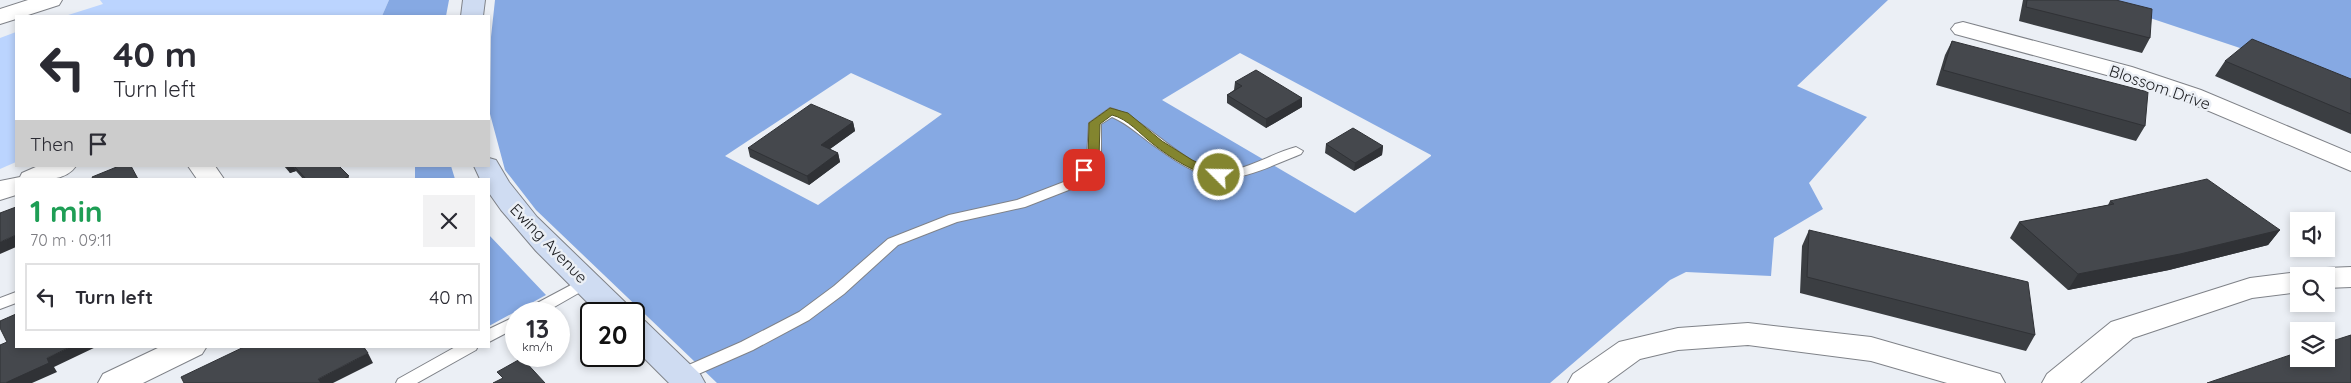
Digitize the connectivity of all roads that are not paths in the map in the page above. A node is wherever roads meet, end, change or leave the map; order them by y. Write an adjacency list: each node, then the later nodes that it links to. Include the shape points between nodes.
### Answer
1 (51, 0): 2 (street)
2 (0, 17)
3 (1962, 30): 5 (street, Blossom Drive, via 2123,72 2192,95)
4 (1296, 151): 26 (lane, via 1250,169 1219,175 1188,162 1124,115 1110,112 1095,123 1094,158 1074,183 1020,204 954,218 893,242 804,316)
5 (2351, 163)
6 (61, 167): 9 (street)
7 (202, 167): 10 (street)
8 (488, 167): 15 (street, Ewing Avenue, via 509,202)
9 (34, 178)
10 (210, 178)
11 (15, 185): 12 (street)
12 (0, 191)
13 (2351, 277): 14 (street)
14 (2335, 278)
15 (586, 282): 18 (lane); 19 (street, Ewing Avenue)
16 (2290, 283): 31 (street, via 2250,288 2122,330)
17 (15, 297): 20 (lane)
18 (550, 302)
19 (606, 302)
20 (0, 304)
21 (505, 327): 22 (lane)
22 (490, 335)
23 (645, 340): 26 (street)
24 (187, 348): 27 (street)
25 (466, 348): 28 (lane)
26 (685, 379)
27 (114, 383)
28 (404, 383)
29 (1584, 383): 30 (street, via 1630,350 1678,339 1748,334 1871,349)
30 (1989, 383)
31 (2058, 383)

